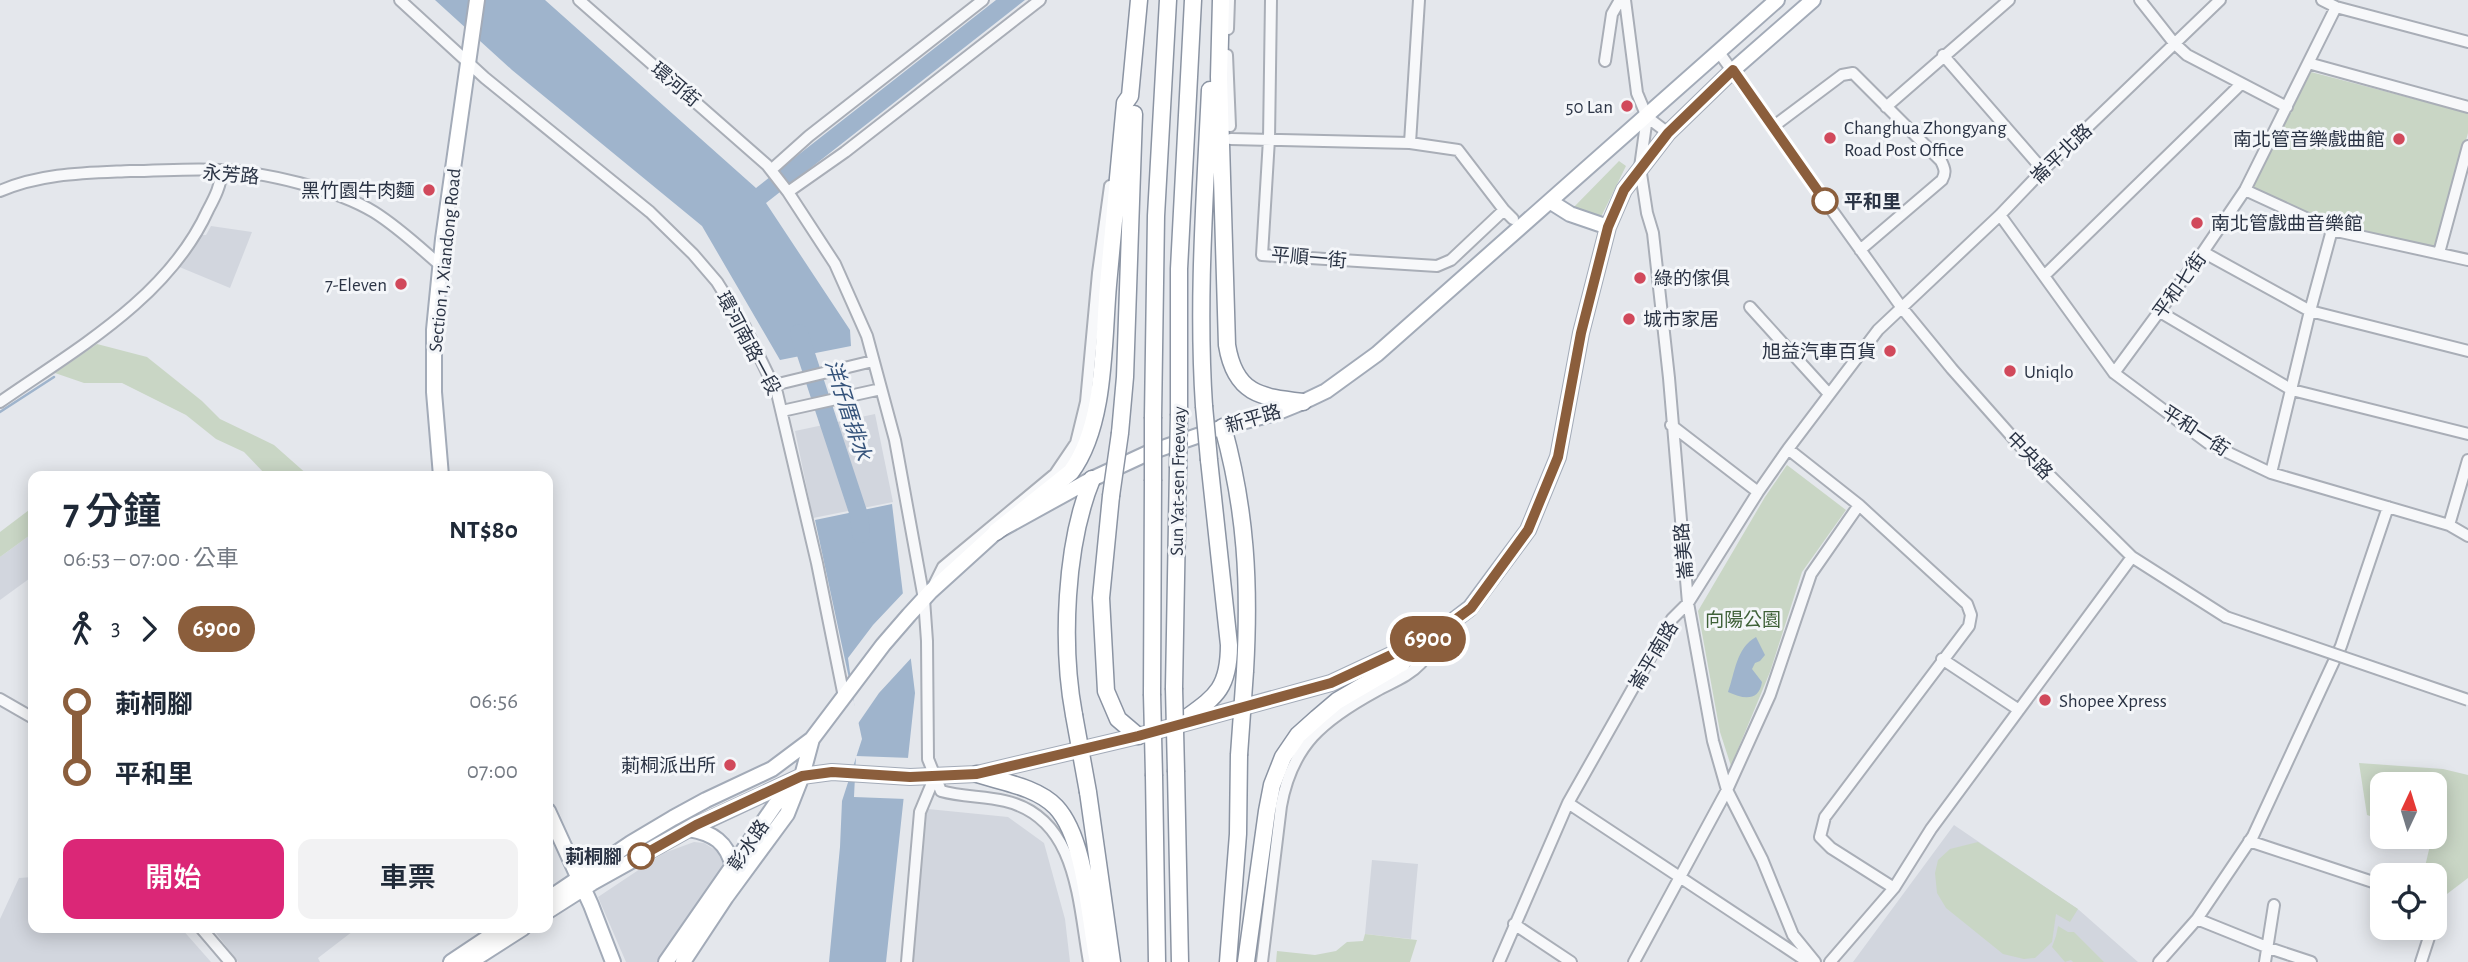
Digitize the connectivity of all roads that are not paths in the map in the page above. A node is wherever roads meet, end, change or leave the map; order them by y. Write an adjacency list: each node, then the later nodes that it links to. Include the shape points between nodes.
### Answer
1 (400, 0): 27 (street, 環河南路一段)
2 (477, 0): 27 (main road, Section 1, Xiandong Road)
3 (579, 0): 46 (street, 環河街)
4 (983, 0): 46 (street)
5 (1040, 0): 50 (street)
6 (1139, 0): 31 (highway)
7 (1168, 0): 139 (highway, Sun Yat-sen Freeway, bridge, via 1156,216 1153,417)
8 (1193, 0): 140 (highway, Sun Yat-sen Freeway, bridge, via 1179,270 1174,688)
9 (1213, 0): 102 (highway, bridge, via 1200,303 1204,406 1229,666 1213,698)
10 (1221, 0): 75 (highway, via 1219,77 1230,364 1249,390)
11 (1229, 0): 37 (street)
12 (1270, 0): 41 (street, 平順一街)
13 (1419, 0): 42 (street)
14 (1623, 0): 26 (street, via 1612,14); 35 (street, via 1637,93)
15 (1814, 0): 29 (main road)
16 (2009, 0): 25 (street)
17 (2140, 0): 22 (street)
18 (2220, 0): 22 (street, 崙平北路)
19 (2322, 0): 21 (street)
20 (1770, 2): 24 (main road, 新平路)
21 (2336, 7): 23 (street); 28 (street, 平和七街)
22 (2174, 43): 30 (street); 47 (street, 崙平北路)
23 (2468, 43)
24 (1718, 51): 29 (street, 中央路); 35 (main road, 新平路)
25 (1943, 55): 32 (street); 47 (street)
26 (1605, 61)
27 (468, 63): 61 (main road, Section 1, Xiandong Road); 70 (street, 環河南路一段, via 650,212 693,254 745,327)
28 (2308, 63): 33 (street, 平和七街); 34 (street)
29 (1733, 70): 38 (street, 中央路); 39 (main road)
30 (2241, 84): 33 (street); 62 (street)
31 (1130, 96): 89 (highway, via 1125,103 1090,435 1070,472); 103 (highway, bridge, via 1134,104 1125,377 1101,598 1105,691 1118,719)
32 (1886, 107): 38 (street, via 1848,72); 57 (street, via 1941,162 1945,175)
33 (2287, 107): 48 (street, 平和七街)
34 (2468, 107)
35 (1647, 117): 39 (street); 44 (street, 崙美路); 51 (main road, 新平路)
36 (1116, 124): 92 (street, via 1086,402 1076,443 1055,474 943,567)
37 (1230, 126)
38 (1774, 126): 57 (street, 中央路)
39 (1668, 133): 44 (main road)
40 (1231, 139): 41 (street)
41 (1269, 139): 42 (street); 52 (street, 平順一街, via 1262,255 1437,266 1451,260)
42 (1410, 143): 52 (street, via 1458,150)
43 (2468, 146): 59 (street)
44 (1640, 167): 55 (main road); 77 (street, 崙美路, via 1653,233)
45 (222, 170): 49 (street, 永芳路, via 69,173 22,181); 61 (street, 永芳路, via 300,184 356,203 403,231); 74 (street, via 221,183 201,227 169,270 120,318)
46 (771, 170): 50 (street, 環河街)
47 (2043, 170): 53 (street, 崙平北路)
48 (2245, 190): 56 (street); 58 (street, 平和七街)
49 (0, 191)
50 (788, 192): 68 (street, 環河街, via 835,264 856,306)
51 (1551, 202): 55 (main road); 75 (main road, 新平路, via 1377,354)
52 (1504, 210): 54 (street)
53 (2000, 215): 62 (street, 平和一街); 64 (street, 崙平北路)
54 (1513, 219)
55 (1608, 227): 94 (main road, via 1581,333 1558,457 1528,530 1471,608)
56 (2332, 230): 59 (street); 65 (street)
57 (1860, 250): 64 (street, 中央路)
58 (2203, 252): 65 (street); 66 (street, 平和七街)
59 (2439, 253): 60 (street)
60 (2468, 260)
61 (440, 265): 82 (main road, Section 1, Xiandong Road, via 433,363)
62 (2045, 275): 69 (street, 平和一街)
63 (1751, 307): 73 (street)
64 (1902, 308): 73 (street, 崙平南路, via 1878,330); 91 (street, 中央路, via 2022,448)
65 (2310, 311): 67 (street); 72 (street)
66 (2160, 312): 69 (street, 平和七街); 72 (street)
67 (2468, 351)
68 (873, 361): 70 (street); 71 (street, 環河街)
69 (2114, 373): 83 (street, 平和一街, via 2208,443)
70 (774, 385): 76 (street, 環河南路一段)
71 (881, 389): 76 (street); 92 (street, 環河街)
72 (2292, 390): 79 (street); 83 (street)
73 (1829, 394): 80 (street, 崙平南路)
74 (0, 402)
75 (1303, 402): 78 (main road, 新平路)
76 (782, 411): 97 (street, 環河南路一段)
77 (1671, 425): 85 (street); 93 (street, 崙美路)
78 (1223, 427): 84 (main road, 新平路, via 1148,453); 141 (highway, bridge, via 1245,529 1248,624)
79 (2468, 434)
80 (1788, 449): 85 (street, 崙平南路); 86 (street)
81 (2468, 460): 88 (street)
82 (441, 471)
83 (2271, 473): 87 (street, 平和一街)
84 (1092, 479): 89 (main road, 新平路); 138 (highway, bridge, via 1082,503 1070,571 1069,666)
85 (1758, 492): 93 (street, 崙平南路)
86 (1859, 505): 96 (street, via 1967,604 1969,626); 108 (street, via 1811,574 1770,695)
87 (2388, 507): 88 (street, 平和一街); 112 (street, via 2341,646)
88 (2449, 525): 90 (street, 平和一街)
89 (996, 532): 92 (main road, 新平路)
90 (2468, 536)
91 (2132, 557): 99 (street, 中央路, bridge, via 2226,617); 100 (street)
92 (928, 595): 97 (main road, 新平路); 107 (street, 環河街, via 928,760)
93 (1688, 603): 108 (street, 崙美路, via 1713,741); 109 (street, 崙平南路, via 1672,619)
94 (1436, 634): 95 (main road); 143 (street, via 1424,661 1407,676 1326,722 1293,764 1281,806)
95 (1412, 647): 102 (main road, via 1331,683); 142 (highway, via 1402,663 1327,709 1298,734 1283,757 1267,811)
96 (1942, 659): 100 (street); 117 (street, via 1825,817 1820,837)
97 (844, 697): 104 (main road, 新平路)
98 (0, 699): 101 (street)
99 (2468, 700)
100 (2019, 710): 117 (street, via 1931,829)
101 (28, 715)
102 (1178, 724): 103 (main road)
103 (1138, 736): 105 (main road)
104 (811, 739): 106 (main road, 新平路); 116 (main road, via 772,769 631,843)
105 (977, 774): 107 (main road); 137 (highway, via 1040,796 1056,807 1071,828)
106 (802, 776): 107 (main road, via 838,772); 111 (main road); 113 (main road, 彰水路, via 775,805); 134 (main road, 彰水路, via 787,814)
107 (935, 776): 135 (street, via 920,812); 136 (street, via 941,791 1030,809 1047,824 1062,843 1072,872)
108 (1727, 790): 114 (street); 148 (street, 崙美路, via 1793,935)
109 (1567, 803): 114 (street); 122 (street, 崙平南路)
110 (553, 822): 116 (main road)
111 (689, 829): 113 (main road, via 710,832 730,853); 116 (main road)
112 (2249, 841): 115 (street); 121 (street)
113 (733, 867): 133 (main road, 彰水路)
114 (1681, 879): 146 (street); 147 (street)
115 (2370, 881)
116 (580, 884): 118 (main road); 120 (main road); 132 (main road)
117 (1894, 888): 149 (street)
118 (553, 897)
119 (2274, 905): 127 (street)
120 (553, 907)
121 (2197, 919): 127 (street); 128 (street)
122 (1514, 924): 144 (street, 崙平南路); 145 (street)
123 (205, 933): 129 (street)
124 (494, 933): 130 (main road)
125 (515, 933): 131 (main road)
126 (2428, 940): 152 (street)
127 (2269, 948): 150 (street); 151 (street)
128 (2164, 960)
129 (230, 962)
130 (451, 962)
131 (470, 962)
132 (613, 962)
133 (666, 962)
134 (683, 962)
135 (907, 962)
136 (1089, 962)
137 (1098, 962)
138 (1112, 962)
139 (1157, 962)
140 (1180, 962)
141 (1228, 962)
142 (1246, 962)
143 (1262, 962)
144 (1499, 962)
145 (1571, 962)
146 (1634, 962)
147 (1808, 962)
148 (1815, 962)
149 (1830, 962)
150 (2265, 962)
151 (2311, 962)
152 (2421, 962)

